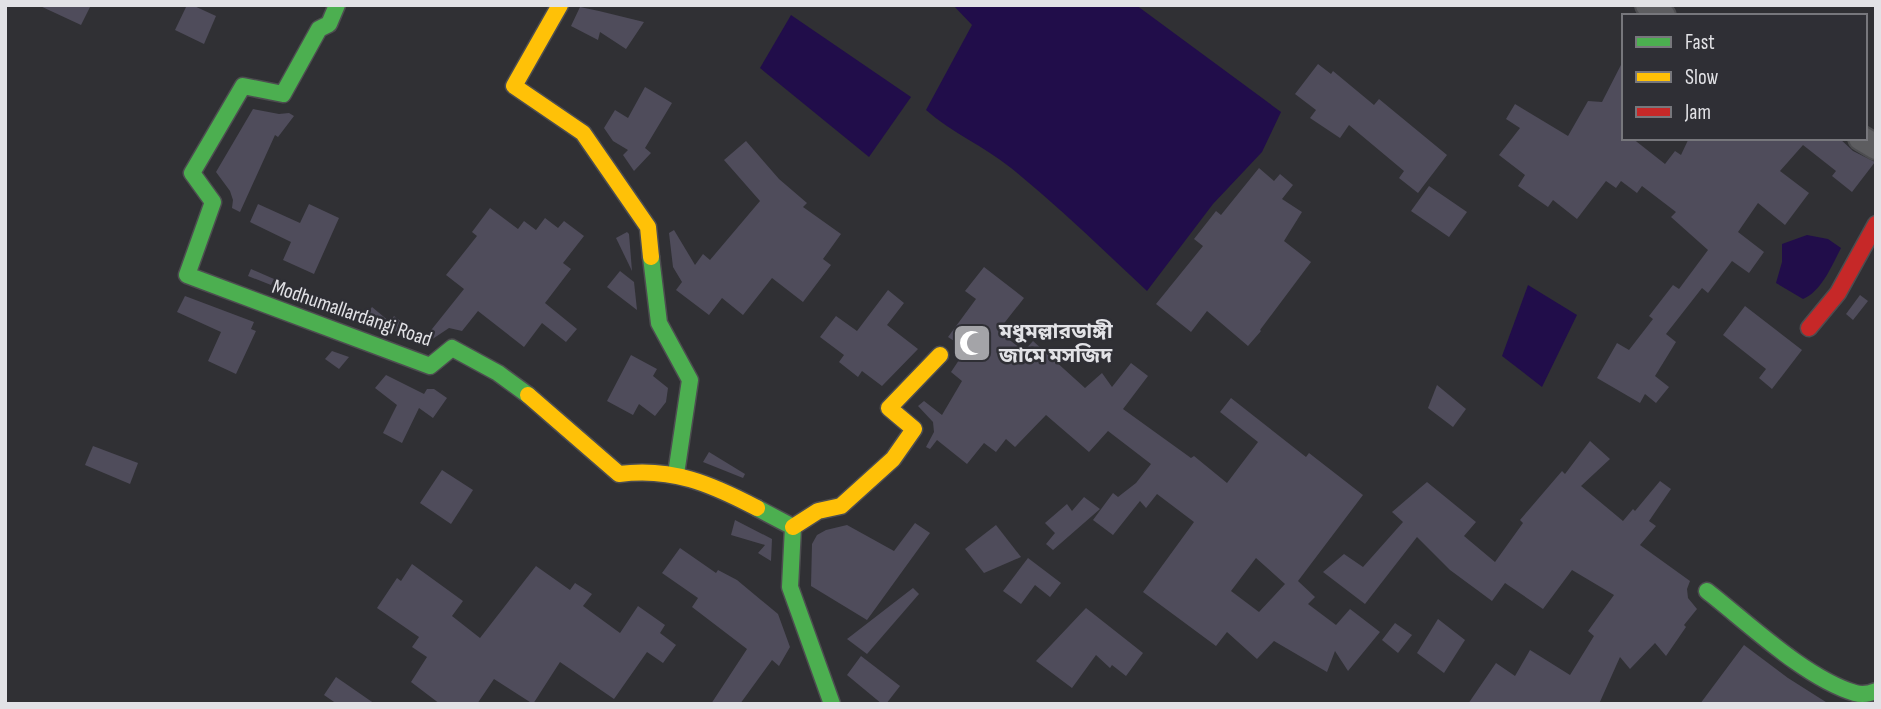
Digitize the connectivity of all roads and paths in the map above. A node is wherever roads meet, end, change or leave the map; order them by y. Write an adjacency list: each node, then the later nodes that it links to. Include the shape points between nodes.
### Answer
1 (337, 5): 6 (street, Modhumallardangi Road, via 283,93 243,86 192,173 213,202 187,275 430,366 452,348 478,359 549,411 619,474 638,470)
2 (560, 5): 6 (street, via 514,86 583,133 648,227 659,323 690,380)
3 (1876, 224): 4 (street, via 1838,293)
4 (1809, 328)
5 (940, 355): 7 (street, via 889,408 914,429 892,459 841,506 818,511)
6 (676, 474): 7 (street, Modhumallardangi Road)
7 (793, 527): 10 (street, via 790,587)
8 (1707, 591): 9 (street, via 1822,676 1855,693)
9 (1876, 691)
10 (832, 704)

